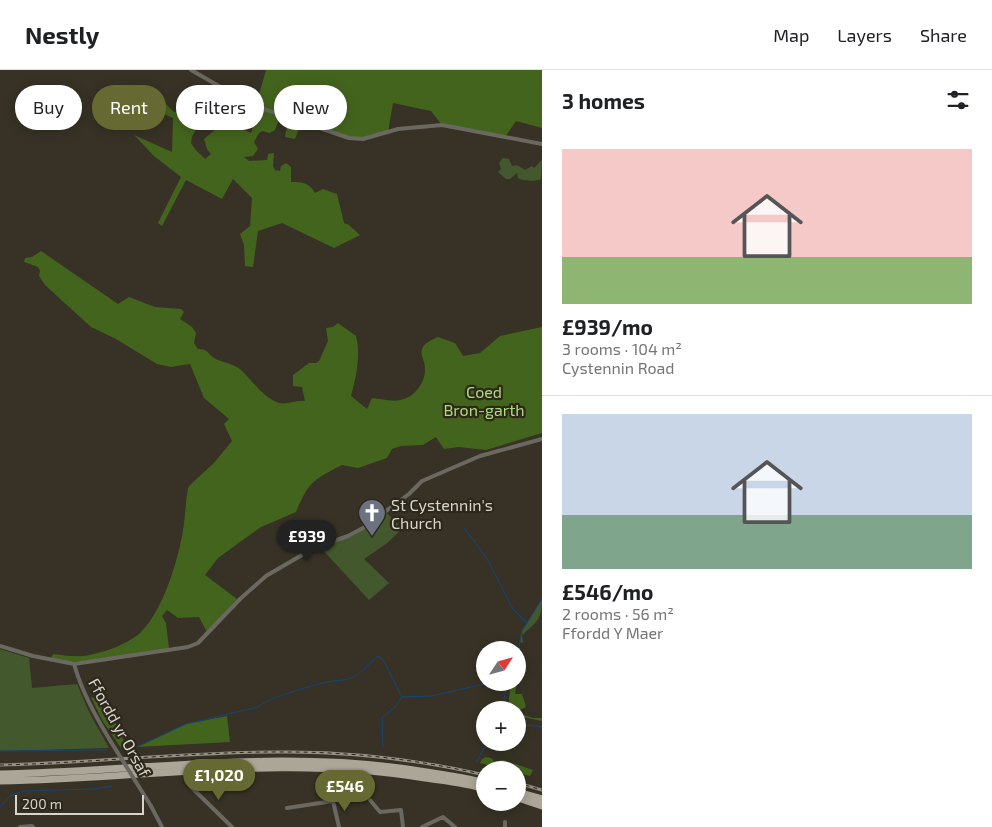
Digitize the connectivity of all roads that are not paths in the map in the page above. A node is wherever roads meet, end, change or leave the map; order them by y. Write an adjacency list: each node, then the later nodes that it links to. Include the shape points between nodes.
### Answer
1 (191, 70): 2 (street, via 252,105 349,138 363,139 398,129 442,125)
2 (542, 144)
3 (542, 439): 5 (street, via 480,456 422,481 358,531 314,548 266,576 193,645)
4 (0, 646): 5 (street)
5 (74, 664): 20 (street, Ffordd yr Orsaf, bridge, via 79,683 95,714)
6 (0, 774): 8 (highway, via 320,760 397,767)
7 (0, 781): 10 (highway, via 292,767 386,771)
8 (476, 781)
9 (191, 787): 21 (street)
10 (476, 787)
11 (526, 794): 12 (highway)
12 (542, 799)
13 (370, 800): 23 (street, via 380,812 401,810)
14 (526, 801): 15 (highway)
15 (542, 806)
16 (287, 808): 22 (street, via 333,801)
17 (505, 822): 26 (street)
18 (20, 827): 19 (street)
19 (32, 827)
20 (162, 827)
21 (232, 827)
22 (339, 827)
23 (402, 827)
24 (422, 827): 25 (street, via 443,817)
25 (455, 827)
26 (505, 827)

